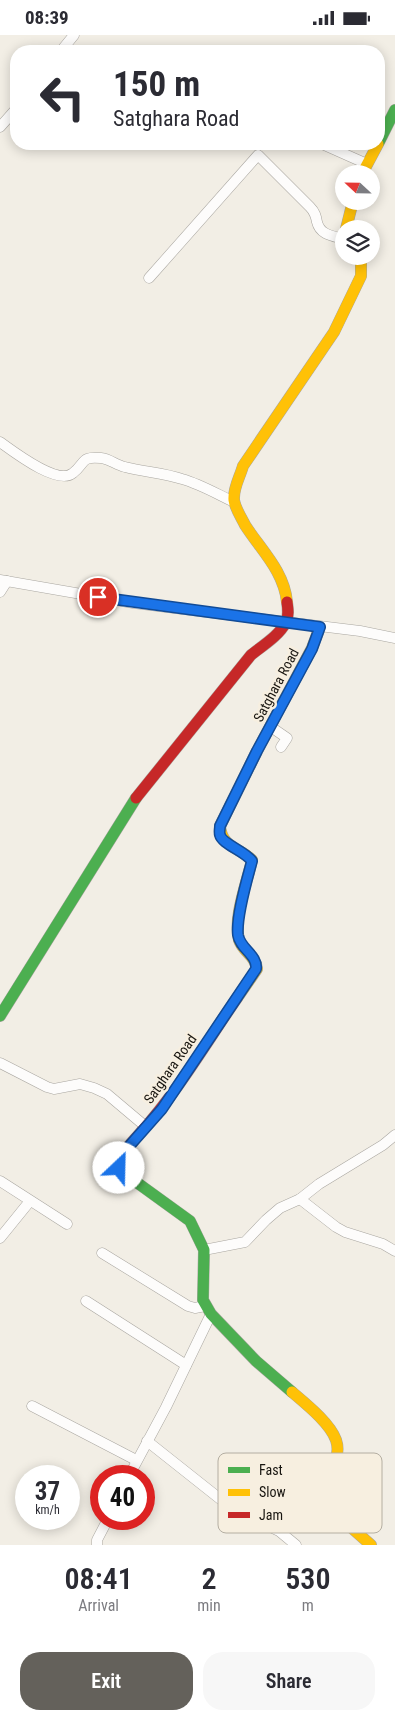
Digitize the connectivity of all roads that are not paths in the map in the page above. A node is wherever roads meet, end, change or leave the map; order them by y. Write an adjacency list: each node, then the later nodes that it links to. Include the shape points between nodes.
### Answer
1 (74, 35): 2 (street)
2 (66, 45)
3 (395, 110): 6 (street)
4 (10, 116): 5 (street)
5 (0, 127)
6 (385, 129)
7 (332, 150): 9 (street)
8 (374, 150): 10 (street)
9 (358, 165)
10 (367, 165)
11 (335, 236): 13 (street, via 320,229 315,212 258,155)
12 (361, 265): 15 (street, via 361,276 334,332 243,466)
13 (150, 279)
14 (0, 442): 15 (street, via 54,476 65,478 89,457 107,459 122,466 182,479)
15 (234, 502): 18 (street, via 280,574 286,591)
16 (4, 580): 17 (street); 18 (street, via 133,603)
17 (0, 592)
18 (287, 622): 19 (street); 23 (street, via 251,655 130,805)
19 (320, 627): 20 (street); 21 (street, Satghara Road)
20 (395, 637)
21 (271, 727): 22 (street, via 287,738); 25 (street, Satghara Road, via 220,826 223,840 252,861 238,936 241,945 255,960 256,969 162,1109)
22 (281, 747)
23 (1, 1013)
24 (0, 1063): 25 (street, via 54,1089 80,1085 107,1093)
25 (145, 1126): 32 (street, Satghara Road, via 124,1152 120,1171 190,1221)
26 (395, 1135): 28 (street)
27 (0, 1181): 29 (street)
28 (300, 1199): 32 (street, via 273,1214 245,1242); 33 (street, via 344,1232)
29 (30, 1201): 30 (street); 31 (street)
30 (67, 1224)
31 (0, 1238)
32 (204, 1250): 36 (street, Satghara Road, via 202,1288)
33 (395, 1251)
34 (102, 1253): 36 (street, via 188,1306)
35 (86, 1301): 37 (street)
36 (208, 1310): 37 (street); 40 (street, via 256,1361 328,1426 336,1441)
37 (186, 1365): 39 (street)
38 (32, 1406): 41 (street)
39 (147, 1441): 41 (street); 43 (street)
40 (337, 1453)
41 (136, 1460): 42 (street)
42 (134, 1465)
43 (218, 1497)
44 (103, 1530): 47 (street)
45 (282, 1533): 48 (street)
46 (358, 1533): 49 (street)
47 (97, 1545)
48 (296, 1545)
49 (371, 1545)

